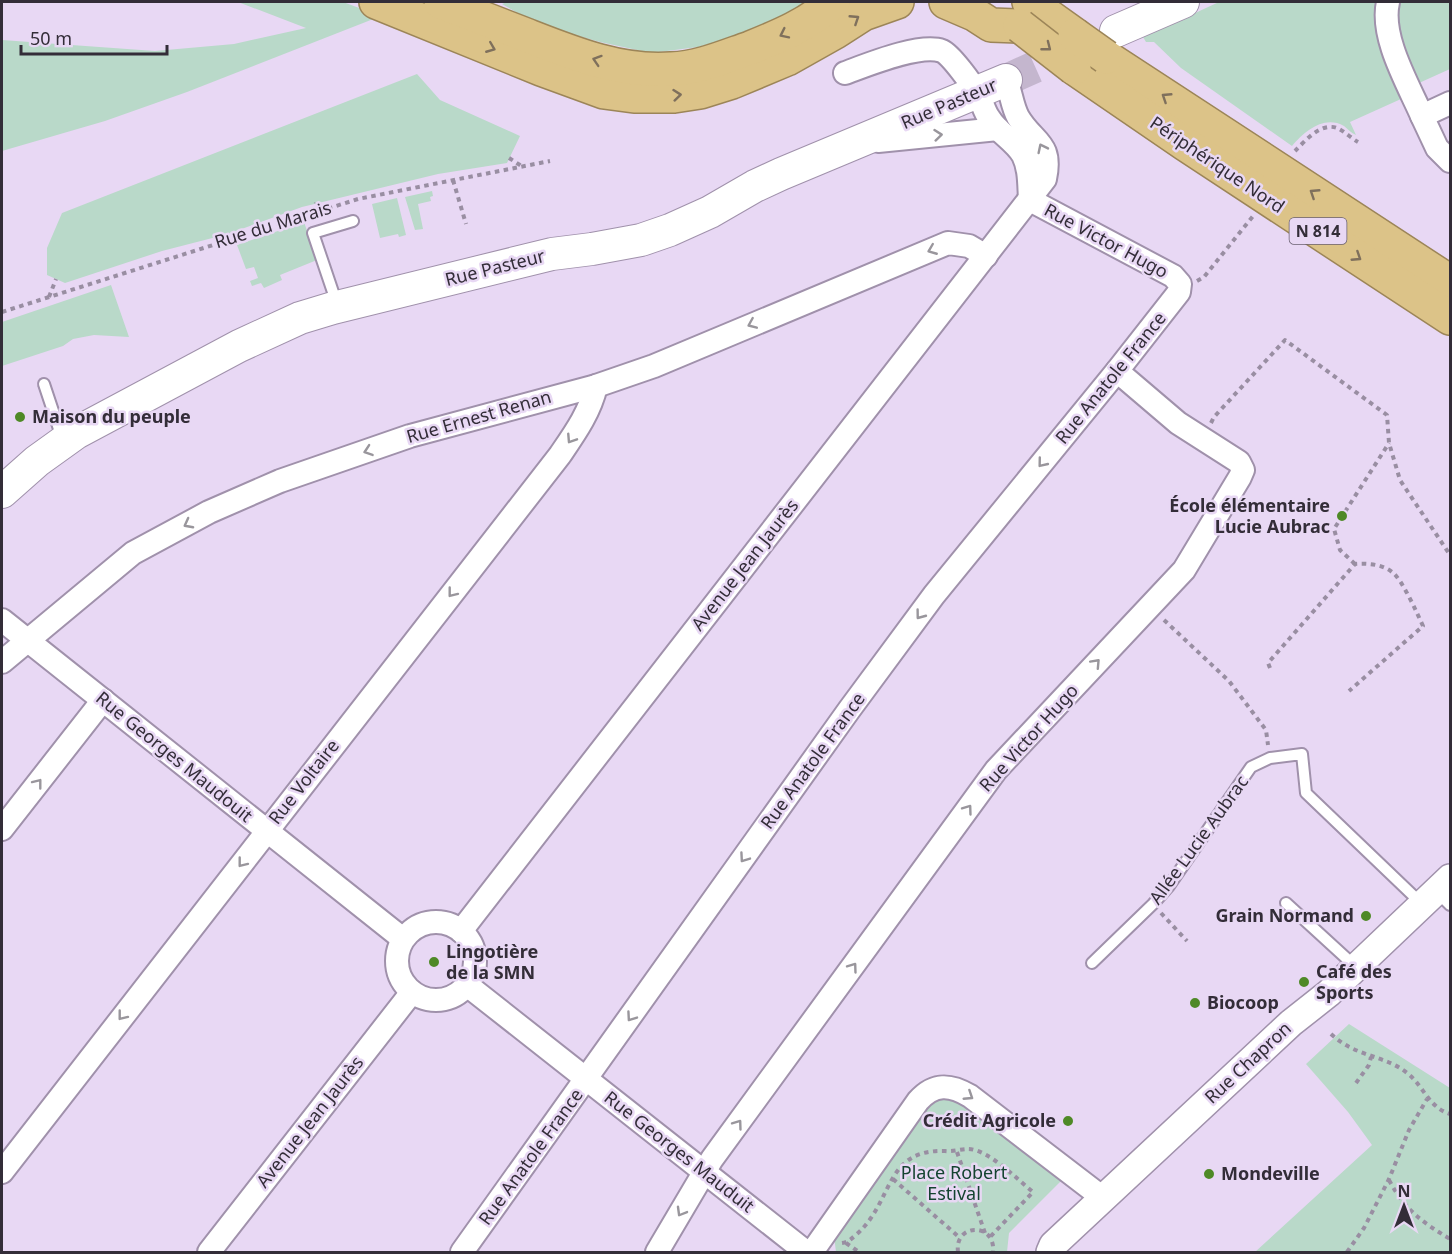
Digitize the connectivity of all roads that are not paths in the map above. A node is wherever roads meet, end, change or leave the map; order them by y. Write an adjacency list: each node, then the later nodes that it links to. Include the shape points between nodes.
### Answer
1 (378, 2): 8 (highway)
2 (833, 2): 8 (highway, one-way to 8, via 780,37 694,66 671,69 611,64)
3 (897, 2): 8 (highway, one-way to 3, via 604,92 674,96 700,92 764,69 863,14)
4 (946, 2): 7 (highway, via 991,25)
5 (1183, 2): 9 (main road)
6 (1388, 2): 14 (street, via 1394,51)
7 (1022, 8): 9 (highway, Périphérique Nord / N 814, bridge, via 1075,35); 24 (highway, Périphérique Nord / N 814, one-way to 24, bridge, via 1074,68)
8 (449, 14)
9 (1111, 44): 21 (highway, Périphérique Nord / N 814, one-way to 9)
10 (845, 73): 12 (street, via 914,51 943,51)
11 (1006, 80): 12 (main road, Rue Pasteur); 18 (street, Avenue Jean Jaurès, one-way to 11, via 1045,180 1047,160 1041,142 1016,113)
12 (977, 93): 15 (street, via 988,118); 16 (main road, Rue Pasteur)
13 (1450, 103): 14 (street)
14 (1422, 116): 17 (street, via 1437,148)
15 (998, 129): 16 (street, one-way to 15); 18 (street, via 1024,157)
16 (859, 142): 23 (main road, Rue Pasteur, via 755,186 691,221 641,240 552,254)
17 (1450, 161)
18 (1030, 200): 20 (street, Avenue Jean Jaurès); 22 (street, Rue Victor Hugo, via 1173,276)
19 (353, 221): 23 (lane, via 313,233)
20 (986, 256): 27 (street, Rue Ernest Renan, one-way to 27, via 969,246 948,243 654,366); 38 (street, Avenue Jean Jaurès)
21 (1450, 282)
22 (1179, 288): 25 (street, Rue Anatole France)
23 (338, 306): 28 (main road, Rue Pasteur, via 300,318 239,346)
24 (1450, 318)
25 (1117, 371): 44 (street, Rue Anatole France, one-way to 44, via 928,603); 46 (street, Rue Victor Hugo, one-way to 25, via 996,770 1184,570 1243,470 1239,462 1178,423)
26 (44, 384): 28 (lane)
27 (596, 386): 31 (street, Rue Ernest Renan, one-way to 31, via 411,436 280,482 209,512 133,553); 35 (street, Rue Voltaire, one-way to 35, via 585,416 560,455)
28 (64, 441): 29 (main road, Rue Pasteur)
29 (2, 492)
30 (2, 620): 31 (street, Rue Georges Maudouit)
31 (27, 640): 32 (street, Rue Ernest Renan); 33 (street, Rue Georges Maudouit)
32 (2, 662)
33 (103, 700): 34 (street, one-way to 33); 35 (street, Rue Georges Maudouit)
34 (2, 829)
35 (267, 831): 39 (street, Rue Georges Maudouit); 45 (street, Rue Voltaire, one-way to 45)
36 (1440, 895): 40 (lane, Allée Lucie Aubrac, via 1306,793 1302,754 1270,758 1251,767 1169,886); 41 (street, Rue Chapron)
37 (1286, 903): 41 (lane)
38 (461, 931): 39 (street, via 437,921 412,929); 42 (street, via 469,940 476,963)
39 (403, 939): 43 (street, via 396,962 403,984)
40 (1092, 963)
41 (1357, 968): 47 (street, Rue Chapron, via 1283,1030)
42 (467, 985): 43 (street, via 447,999 428,999); 44 (street, Rue Georges Mauduit)
43 (412, 993): 48 (street, Avenue Jean Jaurès)
44 (587, 1079): 46 (street, Rue Georges Mauduit); 49 (street, Rue Anatole France)
45 (2, 1172)
46 (704, 1172): 50 (street, Rue Victor Hugo, one-way to 50); 51 (street, Rue Georges Mauduit)
47 (1103, 1198): 52 (street, one-way to 47, via 918,1101 937,1087 959,1090); 53 (street, Rue Chapron)
48 (209, 1252)
49 (462, 1252)
50 (657, 1252)
51 (806, 1252)
52 (812, 1252)
53 (1050, 1252)

